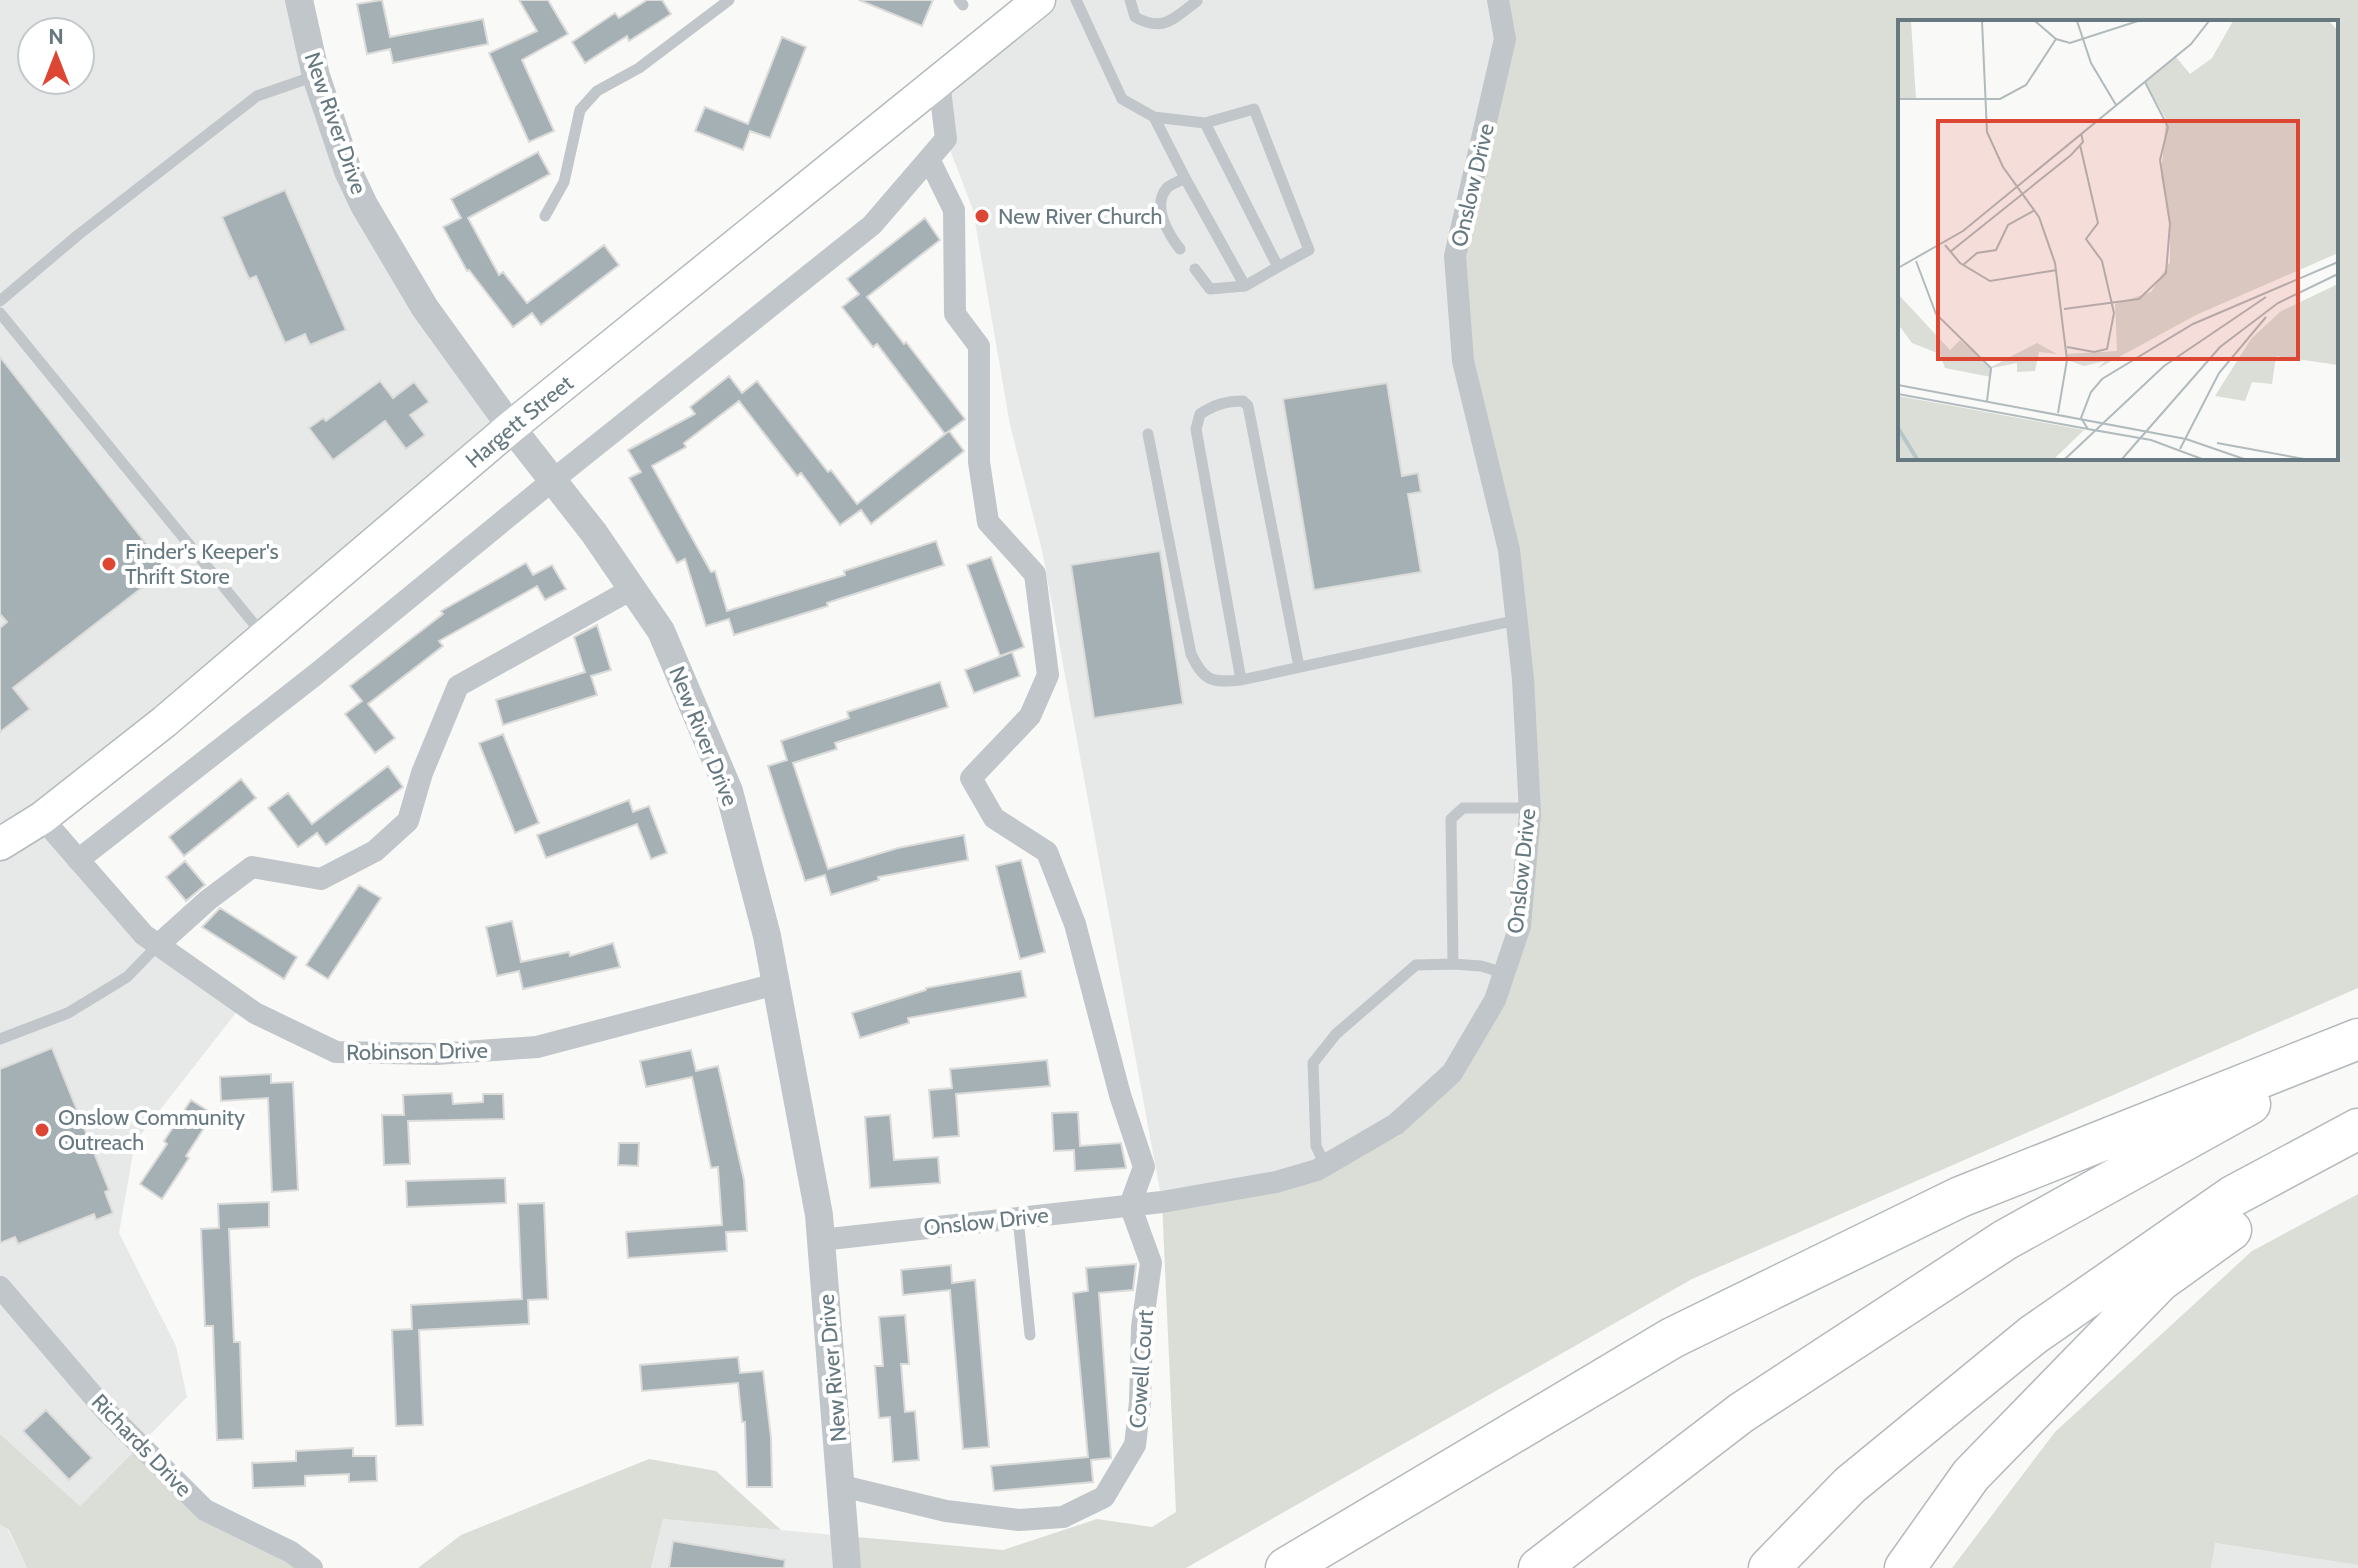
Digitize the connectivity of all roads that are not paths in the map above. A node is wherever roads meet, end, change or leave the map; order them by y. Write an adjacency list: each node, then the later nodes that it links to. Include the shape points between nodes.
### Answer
1 (299, 0): 8 (street, New River Drive)
2 (729, 0): 14 (lane, via 639,68 597,91 580,110 564,182)
3 (1039, 0): 9 (main road, Hargett Street)
4 (1076, 0): 10 (lane, via 1122,99)
5 (1130, 0): 7 (lane, via 1135,17 1148,24 1166,24)
6 (1498, 0): 25 (street, Onslow Drive, via 1505,39 1455,256 1463,361 1509,550)
7 (1197, 1)
8 (316, 76): 19 (lane, via 257,96); 21 (street, New River Drive, via 364,205 422,304)
9 (939, 81): 12 (street, via 946,139); 21 (main road, Hargett Street)
10 (1154, 117): 11 (lane); 13 (lane)
11 (1205, 123): 16 (lane); 16 (lane, via 1254,109 1309,250)
12 (929, 159): 23 (street, via 872,225); 42 (street, via 954,210 955,314 979,346 979,462 988,522 1035,574 1048,675 1030,716 971,778 994,818 1047,852 1075,924 1144,1167)
13 (1185, 178): 15 (lane, via 1167,188 1162,201 1165,229); 18 (lane)
14 (545, 216)
15 (1180, 249)
16 (1278, 267): 18 (lane)
17 (1195, 269): 18 (lane, via 1210,289)
18 (1245, 286)
19 (0, 301)
20 (0, 313): 26 (lane)
21 (511, 427): 23 (street, New River Drive); 26 (main road, Hargett Street)
22 (1148, 434): 28 (lane, via 1191,654 1200,673 1210,679)
23 (553, 480): 24 (street, New River Drive); 32 (street)
24 (632, 589): 33 (street, via 458,686 408,821 375,851 321,879 252,867); 36 (street, New River Drive, via 661,631 729,791)
25 (1517, 620): 27 (lane); 29 (street, Onslow Drive)
26 (264, 636): 30 (main road, Hargett Street)
27 (1299, 667): 28 (lane); 28 (lane, via 1248,406 1230,401 1200,414 1196,429)
28 (1241, 680)
29 (1530, 808): 34 (lane, via 1463,808 1451,819); 35 (street, Onslow Drive, via 1520,926)
30 (42, 818): 31 (main road, Hargett Street); 32 (street, Robinson Drive)
31 (0, 844)
32 (78, 860): 33 (street, Robinson Drive)
33 (158, 945): 36 (street, Robinson Drive, via 255,1013 336,1052 436,1054 537,1047); 37 (lane, via 127,977 68,1013)
34 (1453, 964): 35 (lane); 41 (lane, via 1416,965 1336,1034 1313,1063 1316,1146)
35 (1504, 973): 41 (street, Onslow Drive, via 1495,1000 1452,1073 1396,1124)
36 (776, 984): 44 (street, New River Drive)
37 (0, 1039)
38 (2358, 1042): 50 (highway, via 1960,1197 1672,1338); 51 (highway, via 2005,1240 1741,1413)
39 (2358, 1129): 52 (highway, via 2233,1196 2033,1335 1850,1485)
40 (2358, 1139): 53 (highway, via 2160,1281 1971,1475)
41 (1325, 1165): 42 (street, Onslow Drive, via 1276,1182)
42 (1130, 1205): 43 (street, Onslow Drive); 47 (street, Cowell Court, via 1151,1263 1140,1402 1135,1445 1104,1497 1063,1517 1019,1520 946,1511)
43 (1018, 1218): 44 (street, Onslow Drive); 46 (lane)
44 (821, 1240): 47 (street, New River Drive)
45 (0, 1287): 48 (street, Richards Drive, via 107,1412 205,1510 291,1552)
46 (1030, 1335)
47 (842, 1486): 49 (street, New River Drive)
48 (312, 1568)
49 (847, 1568)
50 (1286, 1568)
51 (1539, 1568)
52 (1769, 1568)
53 (1905, 1568)

